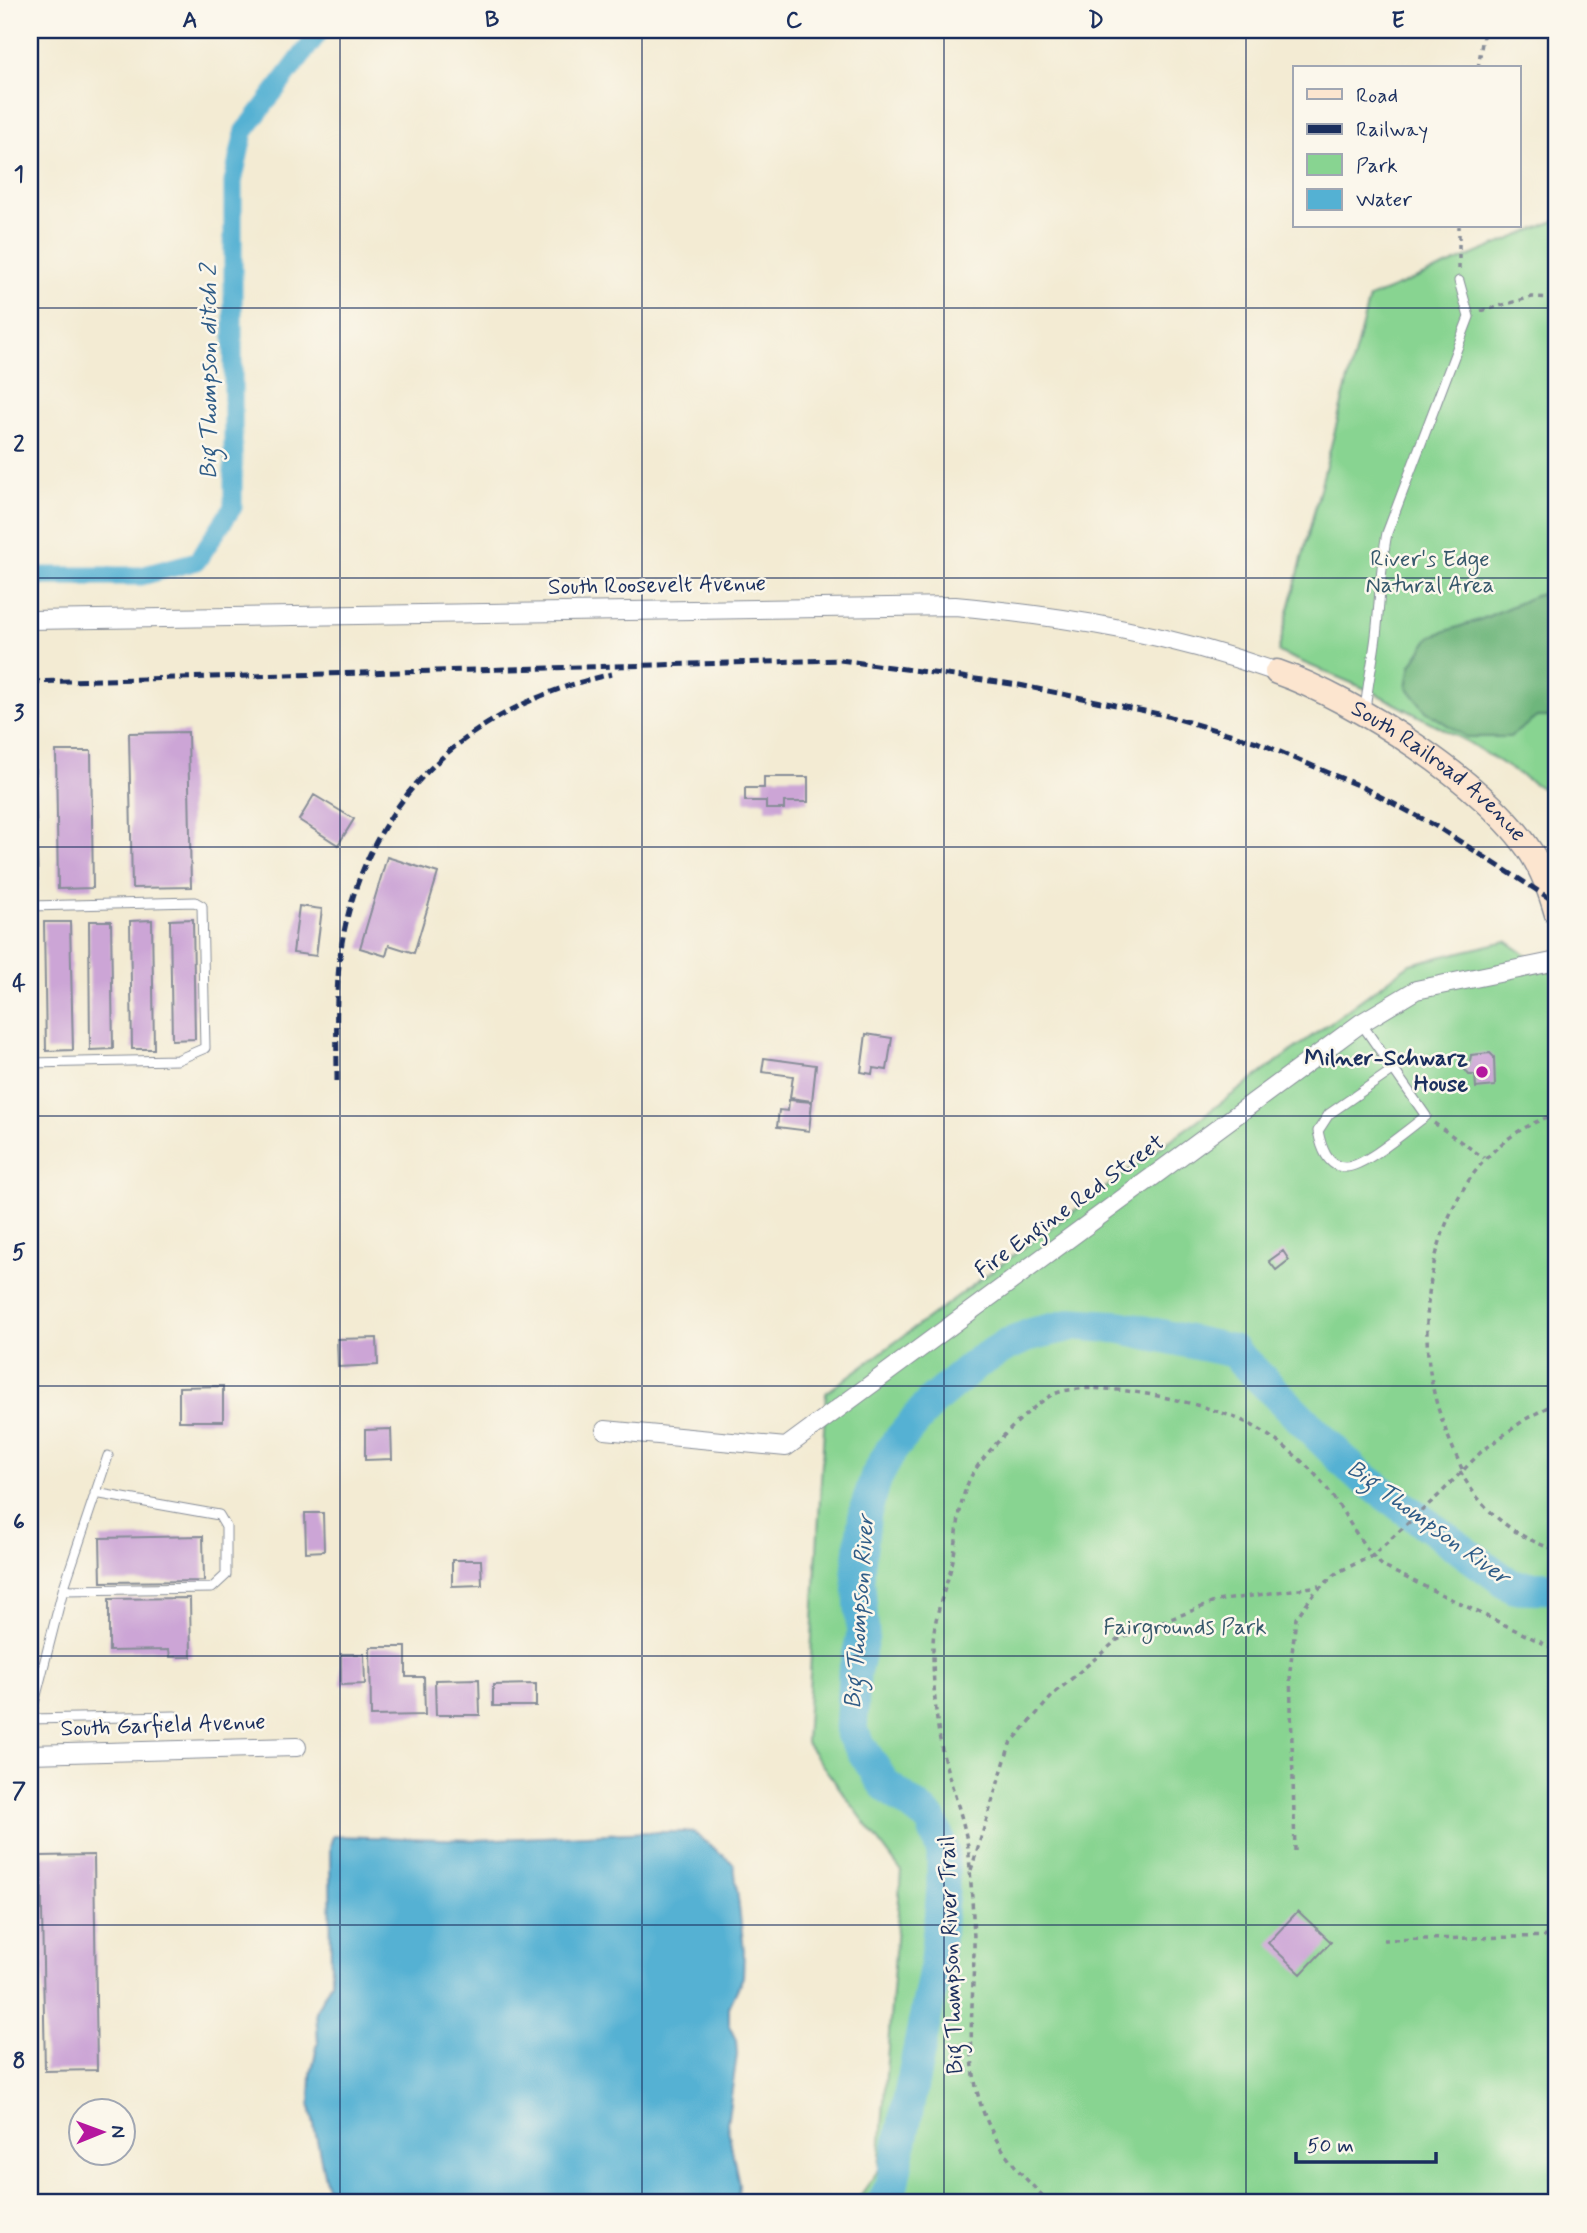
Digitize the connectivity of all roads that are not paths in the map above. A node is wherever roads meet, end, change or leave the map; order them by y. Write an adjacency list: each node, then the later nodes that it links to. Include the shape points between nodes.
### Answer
1 (1460, 281): 4 (lane, via 1469,317 1387,533)
2 (30, 621): 3 (street, South Roosevelt Avenue, via 955,606 1105,624)
3 (1277, 672): 4 (street, South Railroad Avenue, via 1315,685)
4 (1365, 713): 6 (street, South Railroad Avenue, via 1461,782 1512,828 1544,874)
5 (30, 906): 9 (lane, via 195,902 202,906 205,1048 177,1060)
6 (1557, 914)
7 (1557, 961): 8 (street, Fire Engine Red Street, via 1416,990)
8 (1361, 1023): 10 (lane); 11 (street, Fire Engine Red Street, via 786,1447)
9 (30, 1063)
10 (1394, 1069): 10 (lane, via 1426,1116 1347,1167 1334,1164 1322,1151 1318,1131 1329,1114)
11 (605, 1430)
12 (107, 1456): 13 (lane)
13 (95, 1493): 14 (lane); 14 (lane, via 219,1516 226,1527 226,1575 212,1588)
14 (63, 1590): 16 (lane)
15 (175, 1716): 16 (lane)
16 (30, 1719)
17 (297, 1747): 18 (street, South Garfield Avenue)
18 (30, 1754)

